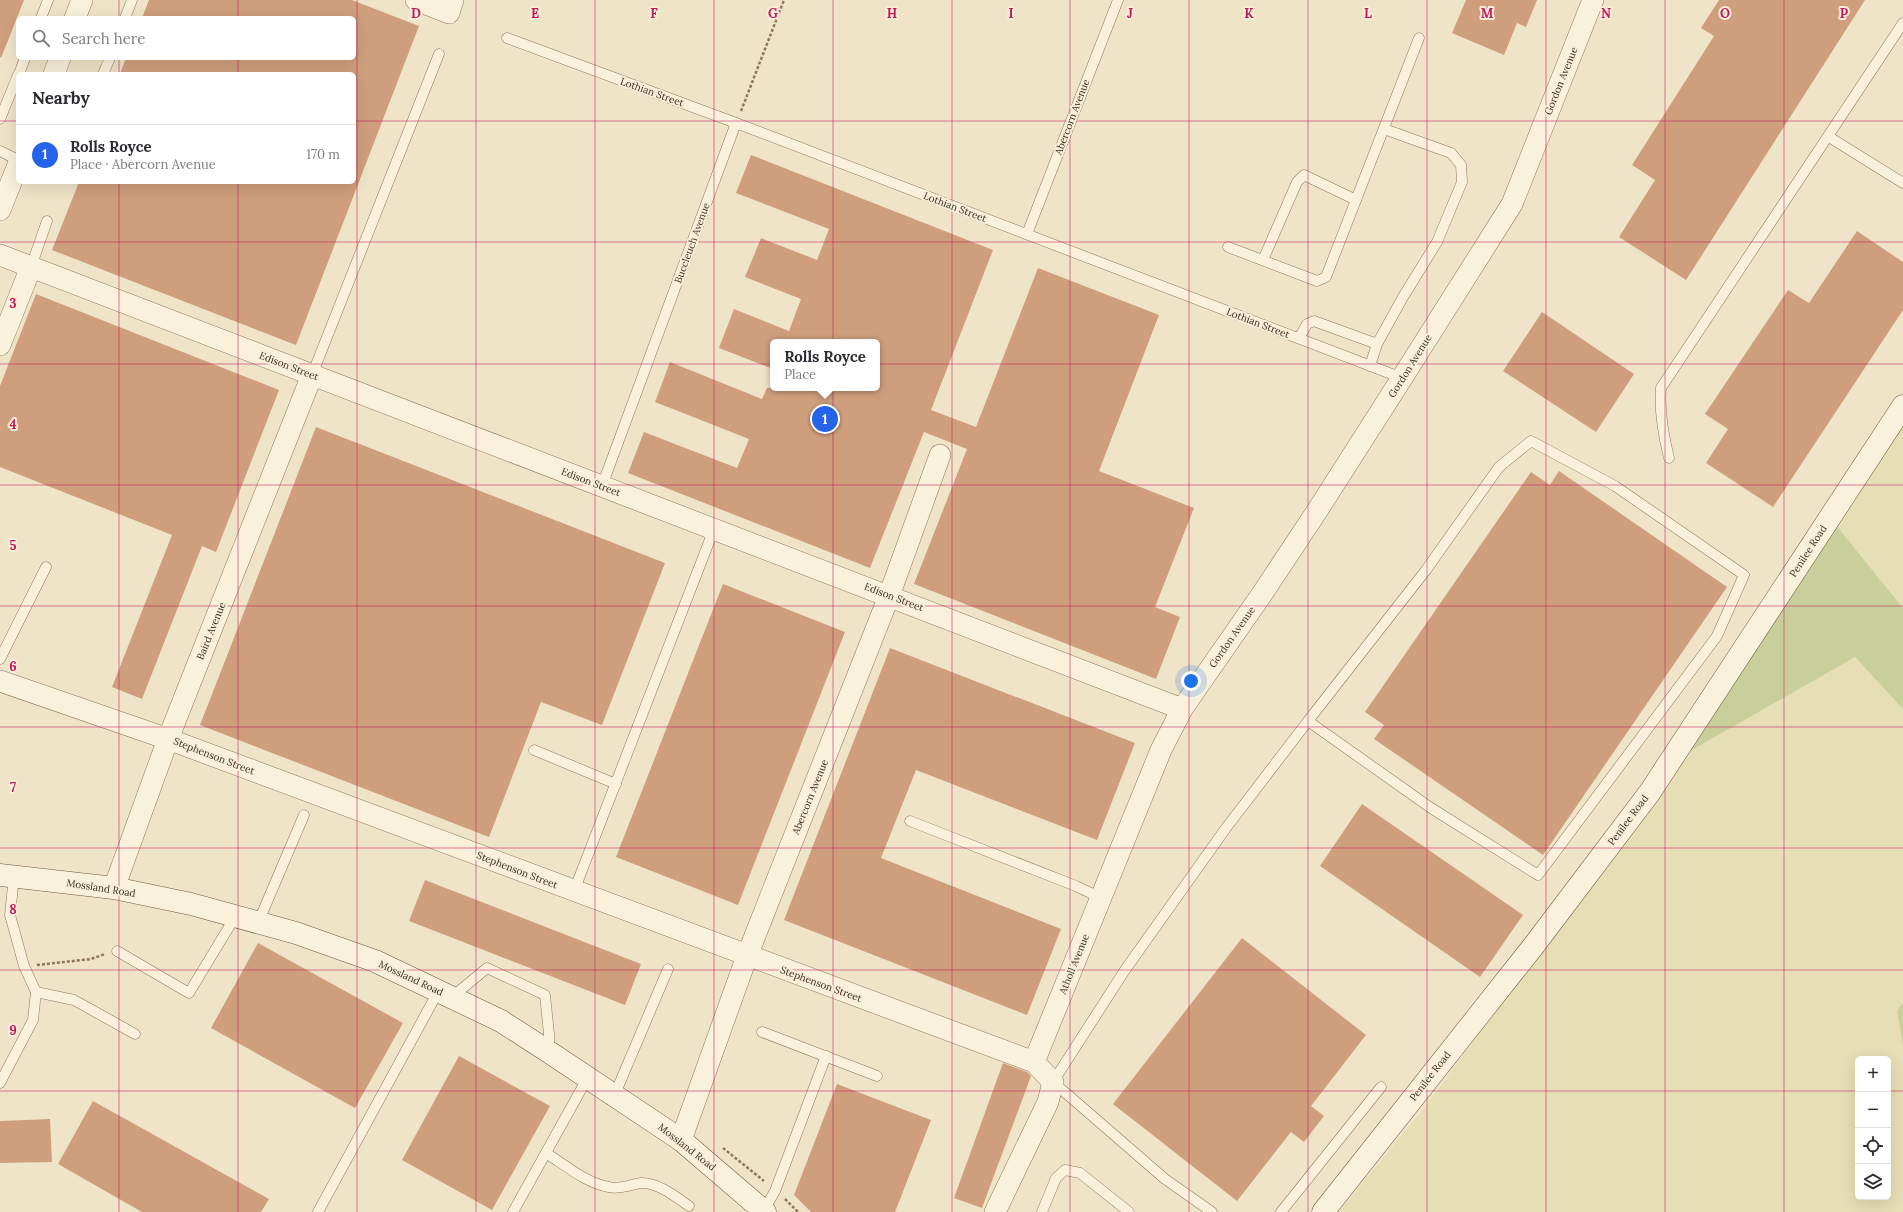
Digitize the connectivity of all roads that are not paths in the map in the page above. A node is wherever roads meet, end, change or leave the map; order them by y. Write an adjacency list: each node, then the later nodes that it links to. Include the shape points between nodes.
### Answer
1 (48, 0): 8 (lane)
2 (82, 0): 9 (street)
3 (132, 0): 10 (lane)
4 (416, 0): 7 (street)
5 (1118, 0): 33 (lane, Abercorn Avenue)
6 (1593, 0): 43 (street, Gordon Avenue, via 1512,204)
7 (451, 6)
8 (42, 16)
9 (76, 16)
10 (126, 16)
11 (1903, 23): 25 (lane)
12 (507, 38): 23 (lane, Lothian Street)
13 (1419, 38): 24 (lane)
14 (439, 54): 42 (lane)
15 (24, 60): 18 (lane)
16 (59, 60): 19 (street)
17 (109, 60): 20 (lane)
18 (19, 72)
19 (55, 72)
20 (104, 72)
21 (16, 80): 22 (lane)
22 (0, 119)
23 (736, 123): 33 (lane, Lothian Street); 47 (lane, Buccleuch Avenue)
24 (1384, 129): 30 (lane); 39 (lane, via 1451,153 1461,165 1462,182 1437,242)
25 (1829, 137): 29 (lane); 46 (lane, via 1661,388 1659,409)
26 (0, 151): 27 (lane)
27 (16, 159)
28 (16, 171): 31 (street)
29 (1903, 183)
30 (1356, 200): 36 (lane, via 1326,277 1317,281); 36 (lane, via 1304,175 1297,182)
31 (0, 210)
32 (47, 221): 37 (lane)
33 (1027, 234): 38 (lane, Lothian Street)
34 (1228, 247): 36 (lane)
35 (0, 255): 37 (street, Edison Street)
36 (1263, 260)
37 (31, 267): 40 (street); 42 (street, Edison Street)
38 (1299, 338): 39 (lane, via 1307,324 1314,321); 41 (lane, Lothian Street)
39 (1377, 344): 41 (lane)
40 (0, 345)
41 (1370, 366): 43 (lane, Lothian Street)
42 (312, 375): 47 (street, Edison Street); 55 (street, Baird Avenue)
43 (1402, 378): 53 (street, Gordon Avenue, via 1262,594)
44 (1903, 406): 93 (street, Penilee Road, via 1650,792 1535,944)
45 (940, 455): 50 (street, Abercorn Avenue)
46 (1669, 458)
47 (602, 486): 48 (street, Edison Street)
48 (714, 529): 50 (street, Edison Street); 57 (lane)
49 (46, 567): 51 (lane)
50 (890, 596): 53 (street, Edison Street); 67 (street, Abercorn Avenue)
51 (0, 659)
52 (0, 681): 55 (street, Stephenson Street)
53 (1182, 710): 63 (street, Atholl Avenue, via 1161,750)
54 (1308, 721): 54 (lane, via 1431,808 1538,876 1717,636 1744,575 1615,486 1531,441 1499,467 1426,570); 78 (lane, via 1226,828 1124,970)
55 (168, 739): 61 (street, Baird Avenue); 62 (street, Stephenson Street)
56 (534, 750): 57 (lane)
57 (616, 784): 62 (lane)
58 (304, 815): 65 (lane)
59 (910, 821): 63 (lane)
60 (7, 875): 61 (street, Mossland Road); 69 (lane, via 10,915 24,966)
61 (114, 888): 64 (street, Mossland Road, via 191,904)
62 (574, 891): 67 (street, Stephenson Street)
63 (1101, 898): 75 (street, Atholl Avenue)
64 (235, 917): 65 (street, Mossland Road); 66 (lane, via 189,993)
65 (258, 923): 70 (street, Mossland Road, via 375,961)
66 (117, 951)
67 (747, 956): 75 (street, Stephenson Street); 82 (street, Abercorn Avenue)
68 (668, 969): 81 (lane)
69 (36, 992): 72 (lane, via 74,1000); 79 (lane, via 33,1020)
70 (446, 994): 73 (street, Mossland Road, via 501,1021); 73 (lane, via 487,968 545,995); 86 (lane)
71 (762, 1032): 74 (lane)
72 (135, 1034)
73 (549, 1052): 77 (street, Mossland Road)
74 (826, 1056): 76 (lane); 85 (lane, via 775,1190)
75 (1034, 1062): 78 (street)
76 (877, 1076)
77 (588, 1077): 81 (street, Mossland Road); 83 (lane)
78 (1053, 1082): 88 (street, via 1048,1102); 91 (lane, via 1165,1179)
79 (0, 1083)
80 (1381, 1087): 92 (lane)
81 (615, 1094): 82 (street, Mossland Road)
82 (681, 1140): 85 (street, Mossland Road)
83 (546, 1153): 84 (lane, via 590,1180 603,1185 625,1187 643,1183 658,1187); 87 (lane)
84 (689, 1206)
85 (764, 1211)
86 (318, 1212)
87 (513, 1212)
88 (995, 1212)
89 (1042, 1212): 90 (lane, via 1056,1178 1065,1170 1080,1173)
90 (1129, 1212)
91 (1212, 1212)
92 (1281, 1212)
93 (1322, 1212)

